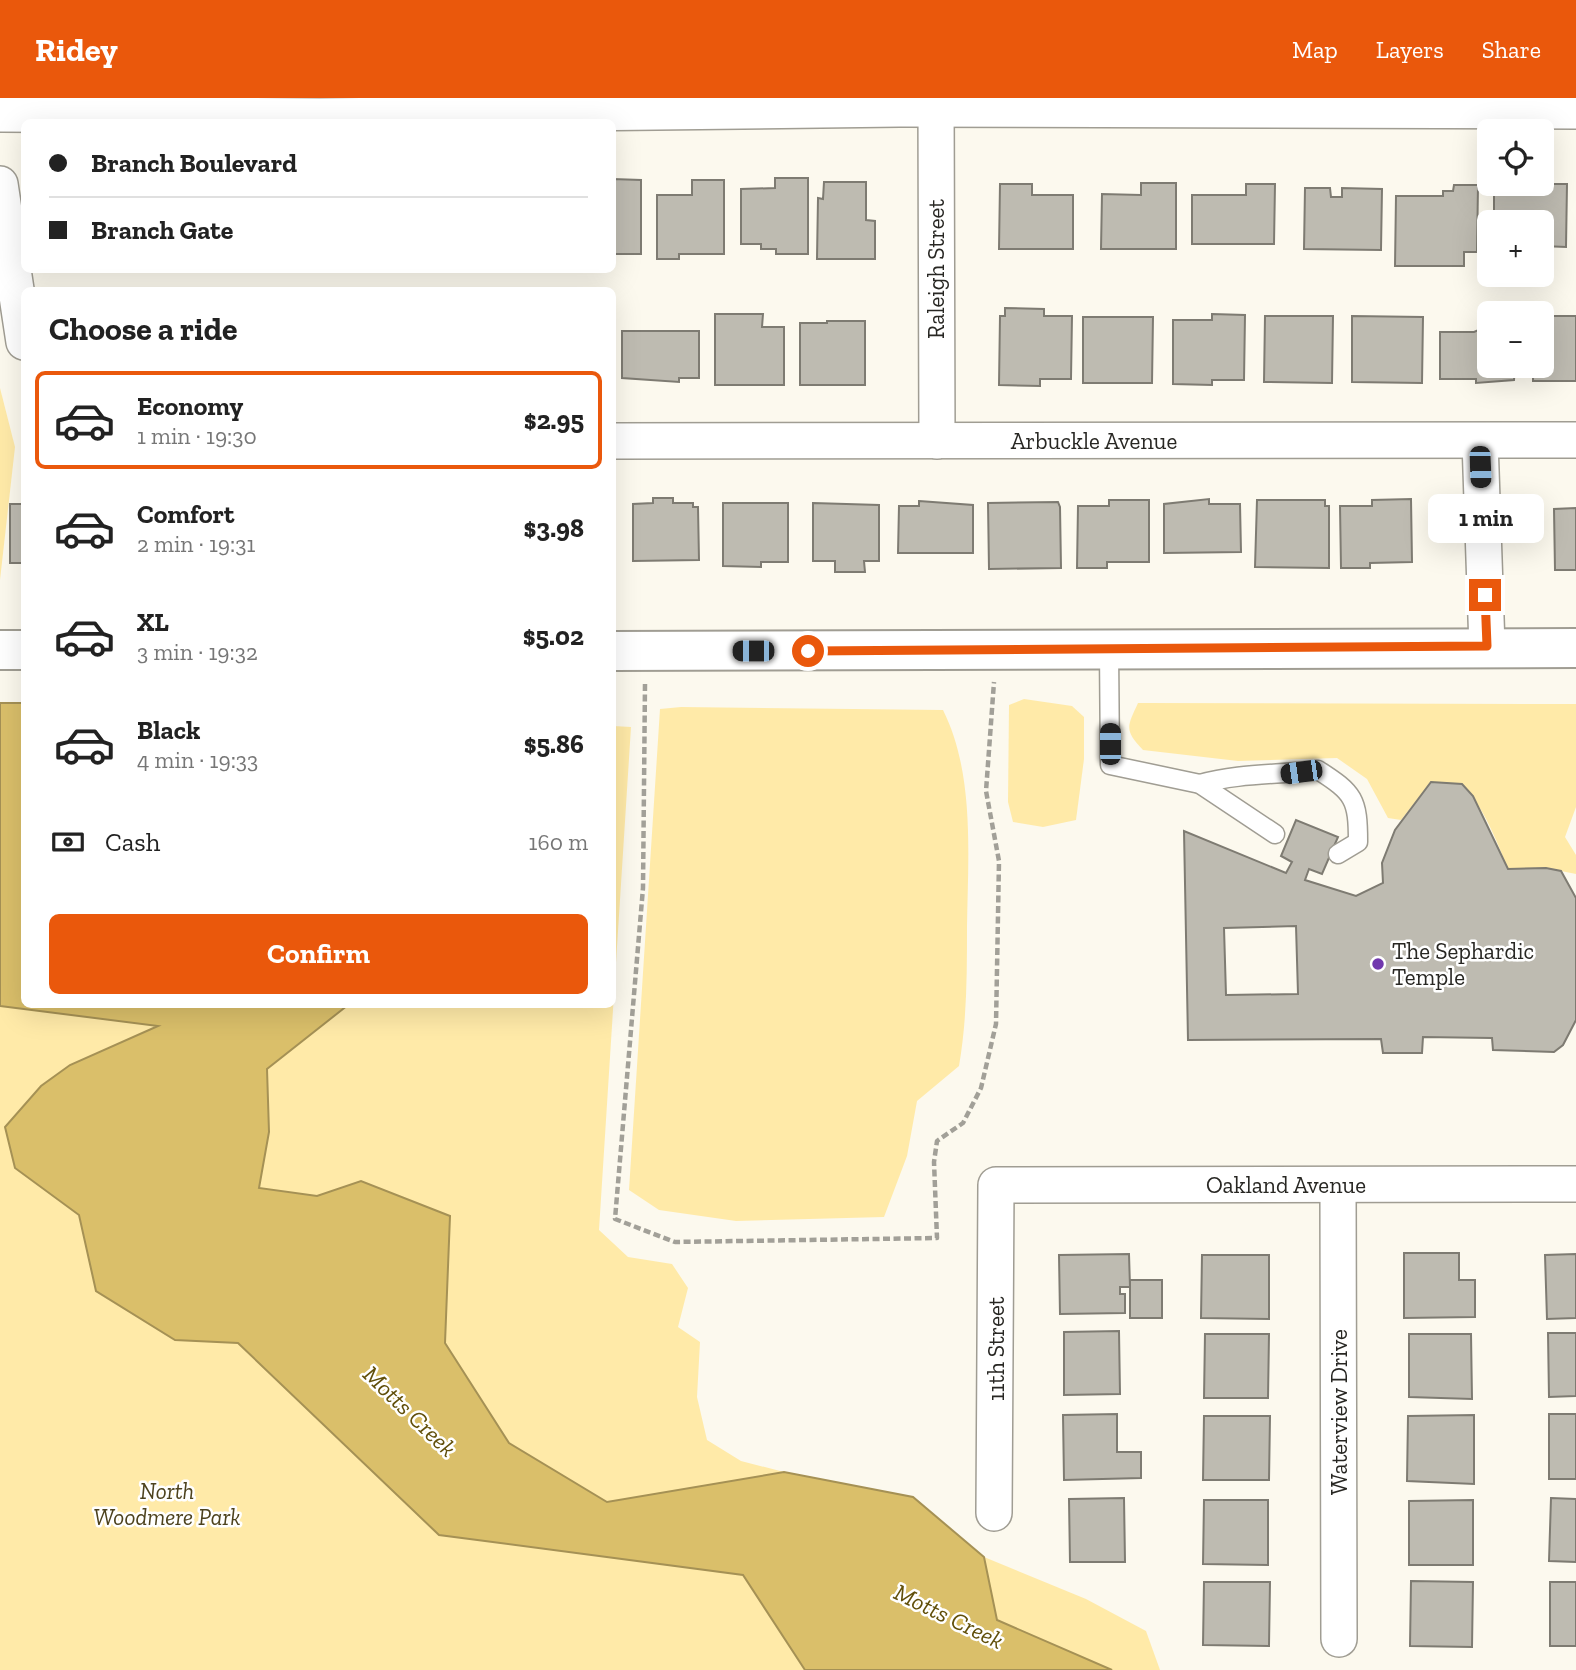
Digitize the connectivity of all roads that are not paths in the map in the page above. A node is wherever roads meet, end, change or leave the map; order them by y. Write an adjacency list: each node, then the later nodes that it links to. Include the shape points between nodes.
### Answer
1 (936, 105): 2 (street); 3 (street, via 319,116); 8 (street, Raleigh Street)
2 (1576, 111)
3 (0, 114)
4 (0, 184): 5 (street)
5 (21, 322)
6 (1576, 440): 9 (street, Arbuckle Avenue)
7 (616, 441): 8 (street, Arbuckle Avenue)
8 (937, 441): 9 (street, Arbuckle Avenue)
9 (1480, 441): 10 (street)
10 (1487, 646): 11 (street); 12 (street)
11 (1576, 648)
12 (1109, 649): 15 (street); 16 (lane, via 1110,765)
13 (0, 650): 14 (street)
14 (21, 650)
15 (628, 652)
16 (1200, 784): 17 (lane); 18 (lane, via 1231,775 1318,770 1347,788 1358,813 1359,842)
17 (1275, 834)
18 (1338, 854)
19 (1576, 1184): 21 (street, Oakland Avenue)
20 (996, 1185): 21 (street, Oakland Avenue); 22 (street, 11th Street)
21 (1338, 1186): 23 (street, Waterview Drive)
22 (994, 1513)
23 (1339, 1639)

